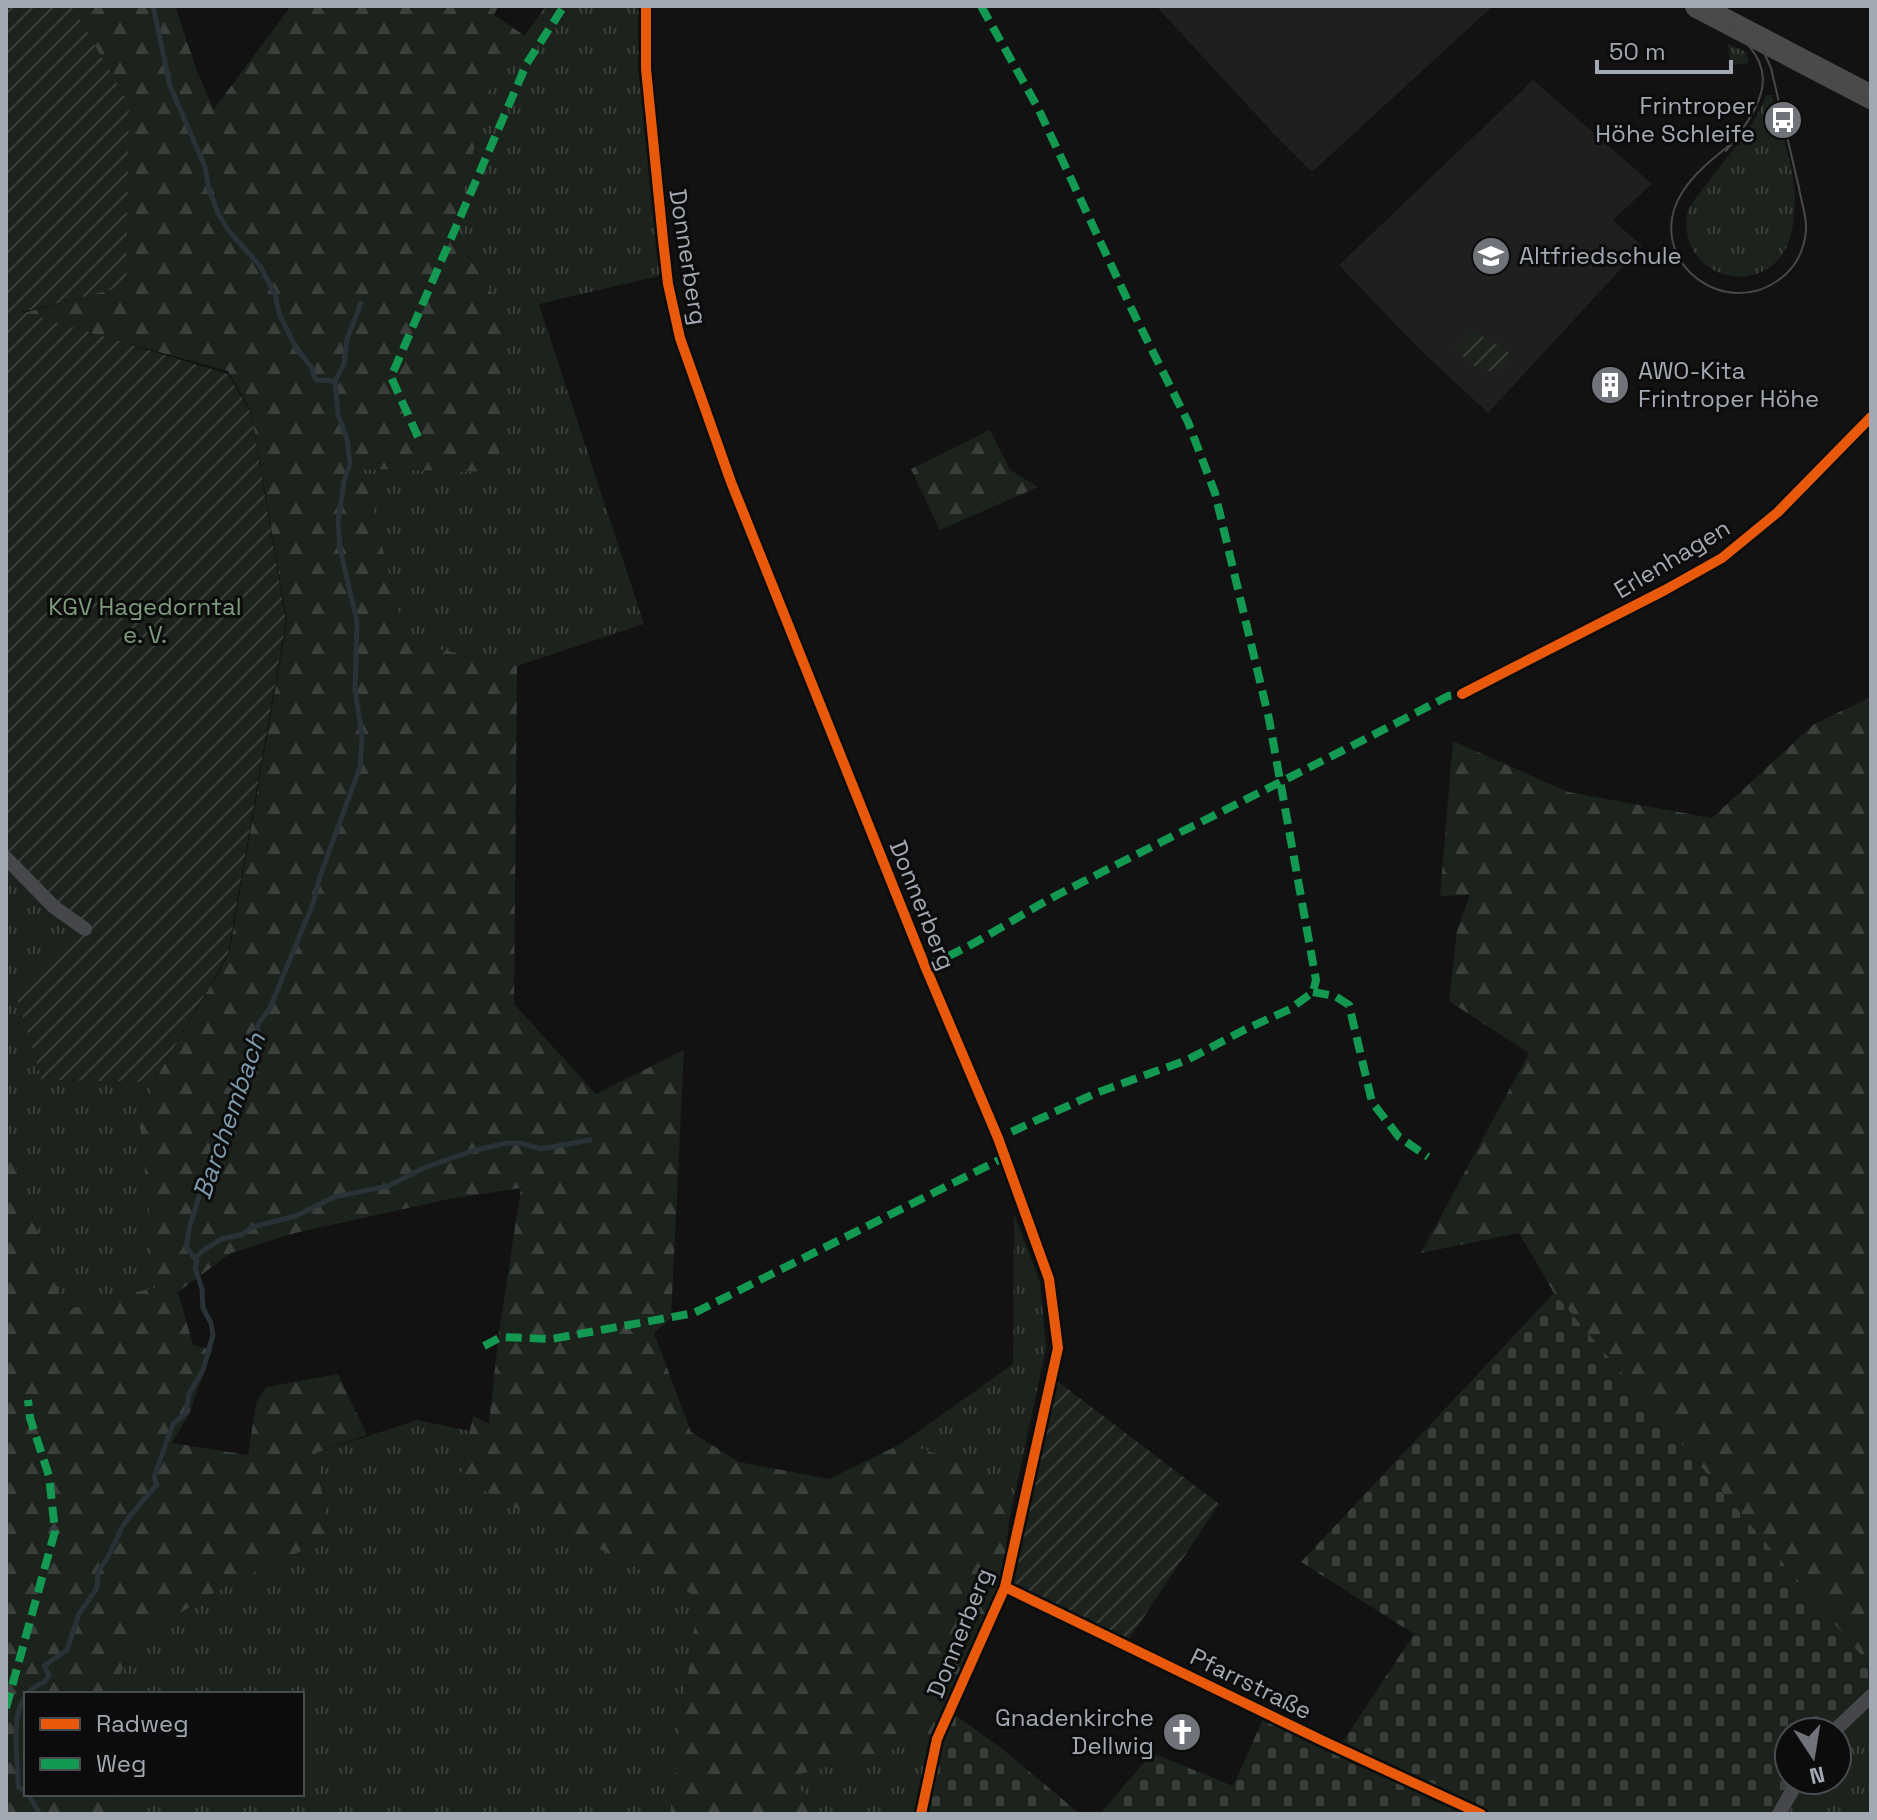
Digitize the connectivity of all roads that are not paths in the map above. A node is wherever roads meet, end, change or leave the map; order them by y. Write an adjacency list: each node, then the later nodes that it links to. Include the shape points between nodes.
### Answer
1 (646, 6): 8 (street, Donnerberg, via 646,69 660,213 680,338 731,482 998,1138 1049,1279 1058,1348)
2 (1697, 6): 3 (main road)
3 (1871, 97)
4 (1871, 417): 5 (street, Erlenhagen, via 1778,512 1722,558)
5 (1462, 694)
6 (6, 858): 7 (street, via 54,907)
7 (85, 929)
8 (1005, 1587): 11 (street, Donnerberg); 15 (street, Pfarrstraße)
9 (1871, 1696): 10 (street)
10 (1850, 1716)
11 (934, 1754)
12 (931, 1771): 14 (street)
13 (1789, 1796): 16 (street)
14 (921, 1814)
15 (1481, 1814)
16 (1779, 1814)

